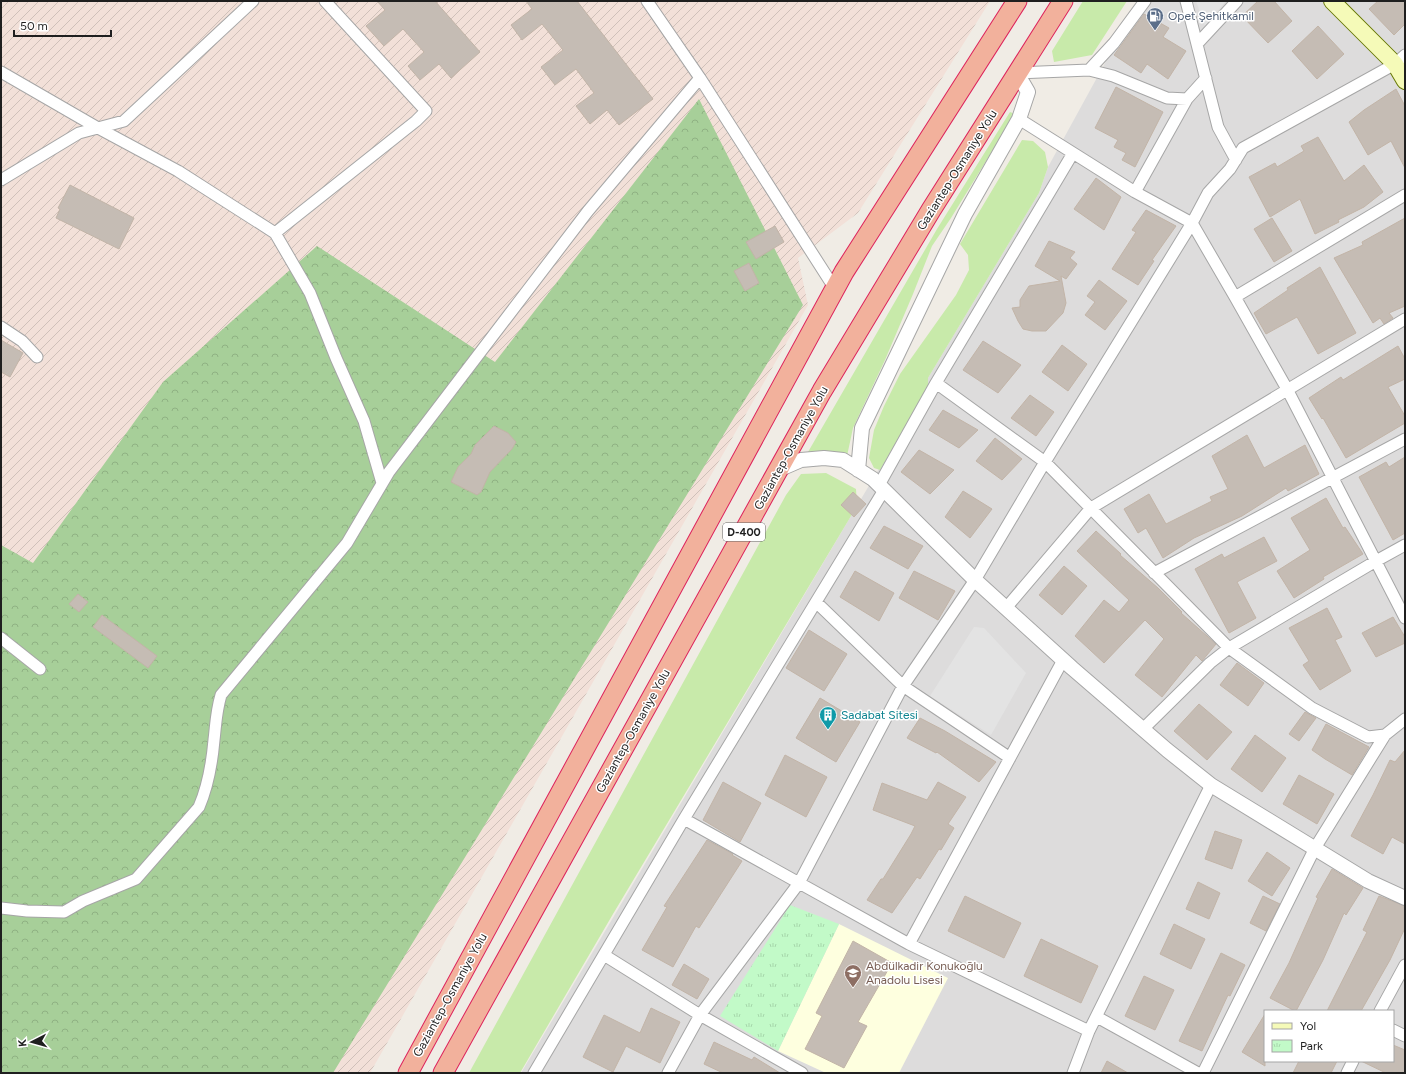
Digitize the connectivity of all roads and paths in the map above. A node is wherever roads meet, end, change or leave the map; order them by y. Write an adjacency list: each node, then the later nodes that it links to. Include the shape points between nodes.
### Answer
1 (253, 1): 20 (street, via 124,120)
2 (325, 1): 29 (street, via 426,111)
3 (647, 1): 15 (street)
4 (1017, 1): 30 (highway, Gaziantep-Osmaniye Yolu / D-400)
5 (1063, 1): 14 (highway, Gaziantep-Osmaniye Yolu / D-400)
6 (1145, 1): 12 (street, via 1114,43)
7 (1186, 1): 10 (street)
8 (1237, 1): 10 (street)
9 (1332, 1): 11 (main road)
10 (1197, 44): 16 (street)
11 (1400, 60): 17 (main road); 22 (street, via 1243,148)
12 (1088, 70): 14 (street); 18 (street, via 1113,76 1168,98)
13 (1, 72): 20 (street)
14 (1017, 74): 19 (street, via 1028,92); 39 (highway, Gaziantep-Osmaniye Yolu / D-400, via 923,223 822,391)
15 (700, 78): 30 (street); 42 (street, via 588,211)
16 (1206, 78): 18 (street); 22 (street, via 1218,127)
17 (1405, 81)
18 (1187, 99): 26 (street)
19 (1019, 119): 21 (street); 40 (street, via 965,214 862,428)
20 (98, 128): 23 (street, via 79,133); 29 (street, via 178,171)
21 (1073, 153): 26 (street); 35 (street)
22 (1236, 160): 28 (street, via 1208,193)
23 (15, 171): 24 (street); 25 (street)
24 (1, 180)
25 (1, 189)
26 (1135, 192): 28 (street)
27 (1405, 195): 31 (street)
28 (1192, 223): 31 (street); 38 (street)
29 (275, 233): 42 (street, via 310,293 364,421)
30 (835, 289): 78 (highway, Gaziantep-Osmaniye Yolu / D-400)
31 (1236, 297): 36 (street)
32 (1405, 319): 36 (street)
33 (1, 327): 34 (street, via 22,341)
34 (37, 357)
35 (936, 383): 38 (street); 43 (street)
36 (1287, 389): 41 (street); 44 (street)
37 (1405, 439): 41 (street)
38 (1045, 462): 44 (street); 48 (street)
39 (778, 470): 40 (street, via 801,460 824,458 843,460); 79 (highway, Gaziantep-Osmaniye Yolu / D-400)
40 (858, 470): 43 (street)
41 (1333, 478): 46 (street); 47 (street)
42 (382, 483): 66 (street, via 346,543 221,695 216,710 211,765 205,794 199,807 136,879 83,901 64,912)
43 (881, 487): 48 (street); 49 (street)
44 (1091, 508): 47 (street); 50 (street)
45 (1405, 545): 46 (street)
46 (1376, 561): 51 (street); 53 (street)
47 (1154, 573): 53 (street)
48 (975, 580): 50 (street); 56 (street)
49 (816, 602): 56 (street); 62 (street)
50 (1006, 608): 54 (street)
51 (1405, 618)
52 (1, 638): 55 (street)
53 (1229, 648): 58 (street, via 1210,663); 59 (street, via 1312,708 1368,737)
54 (1064, 660): 58 (street); 60 (street)
55 (40, 669)
56 (903, 686): 60 (street); 64 (street)
57 (1405, 719): 59 (street)
58 (1143, 729): 61 (street)
59 (1385, 735): 63 (street)
60 (1010, 758): 67 (street)
61 (1211, 785): 63 (street); 72 (street)
62 (684, 818): 64 (street); 68 (street)
63 (1315, 848): 65 (street, via 1368,881); 85 (street)
64 (799, 883): 67 (street); 71 (street)
65 (1405, 898)
66 (1, 908)
67 (909, 944): 74 (street)
68 (604, 955): 71 (street); 80 (street)
69 (1405, 965): 70 (street)
70 (1381, 1010)
71 (700, 1015): 77 (street); 81 (street)
72 (1097, 1017): 74 (street); 84 (street)
73 (1394, 1030): 75 (street)
74 (1089, 1031): 83 (street)
75 (1405, 1036)
76 (1352, 1062): 86 (street)
77 (790, 1070): 82 (street)
78 (408, 1073)
79 (443, 1073)
80 (534, 1073)
81 (668, 1073)
82 (802, 1073)
83 (1073, 1073)
84 (1198, 1073)
85 (1203, 1073)
86 (1347, 1073)

